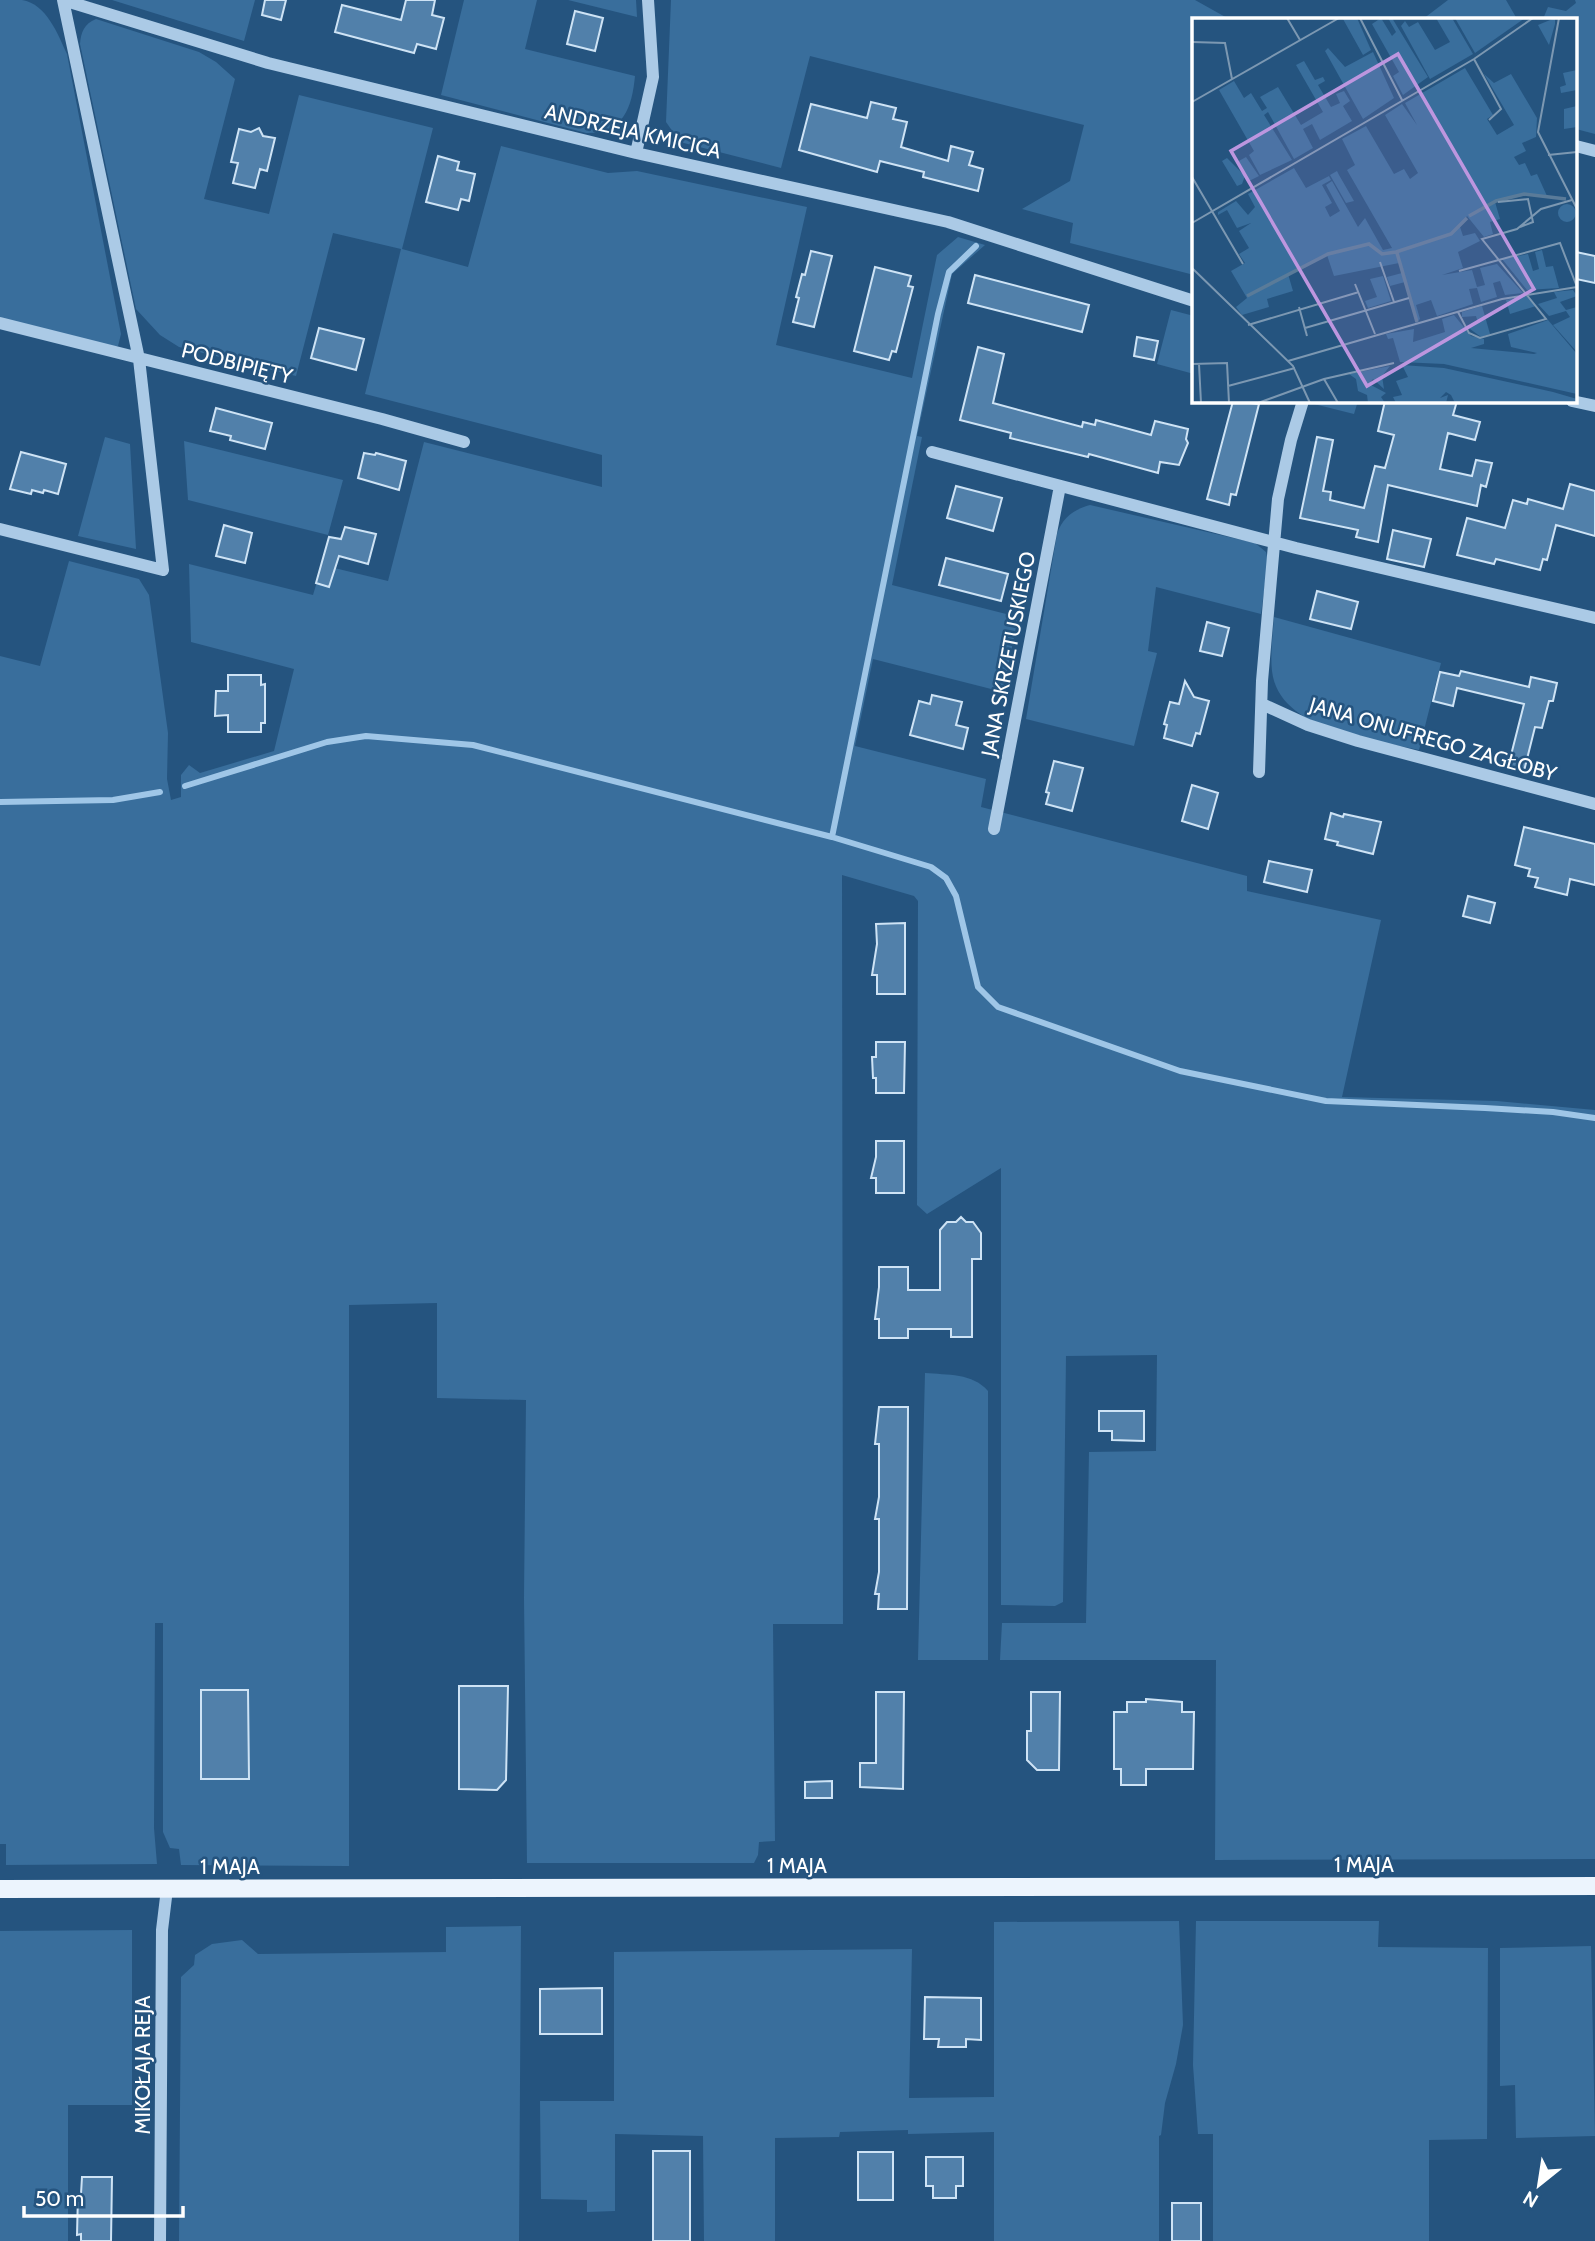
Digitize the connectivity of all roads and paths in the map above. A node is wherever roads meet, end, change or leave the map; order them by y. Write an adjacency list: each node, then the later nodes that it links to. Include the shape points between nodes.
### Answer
1 (63, 0): 5 (street, ANDRZEJA KMICICA, via 268,63); 8 (street)
2 (649, 0): 5 (street, via 653,76)
3 (1578, 147): 4 (street)
4 (1595, 151)
5 (636, 153): 6 (street, ANDRZEJA KMICICA, via 948,222)
6 (1192, 300)
7 (0, 323): 8 (street, PODBIPIĘTY)
8 (139, 359): 12 (street, PODBIPIĘTY); 15 (street, via 163,570)
9 (1303, 402): 16 (street, via 1278,499)
10 (1577, 402): 11 (street)
11 (1595, 406)
12 (464, 442)
13 (932, 452): 14 (street)
14 (1060, 486): 16 (street); 21 (street, JANA SKRZETUSKIEGO)
15 (0, 529)
16 (1273, 541): 17 (street); 18 (street)
17 (1595, 618)
18 (1262, 704): 19 (street); 20 (street, JANA ONUFREGO ZAGŁOBY, via 1358,741)
19 (1259, 772)
20 (1595, 804)
21 (994, 829)
22 (1595, 1886): 24 (main road, 1 MAJA)
23 (0, 1889): 24 (main road, 1 MAJA)
24 (167, 1889): 25 (street, MIKOŁAJA REJA, via 162,1930)
25 (160, 2241)

